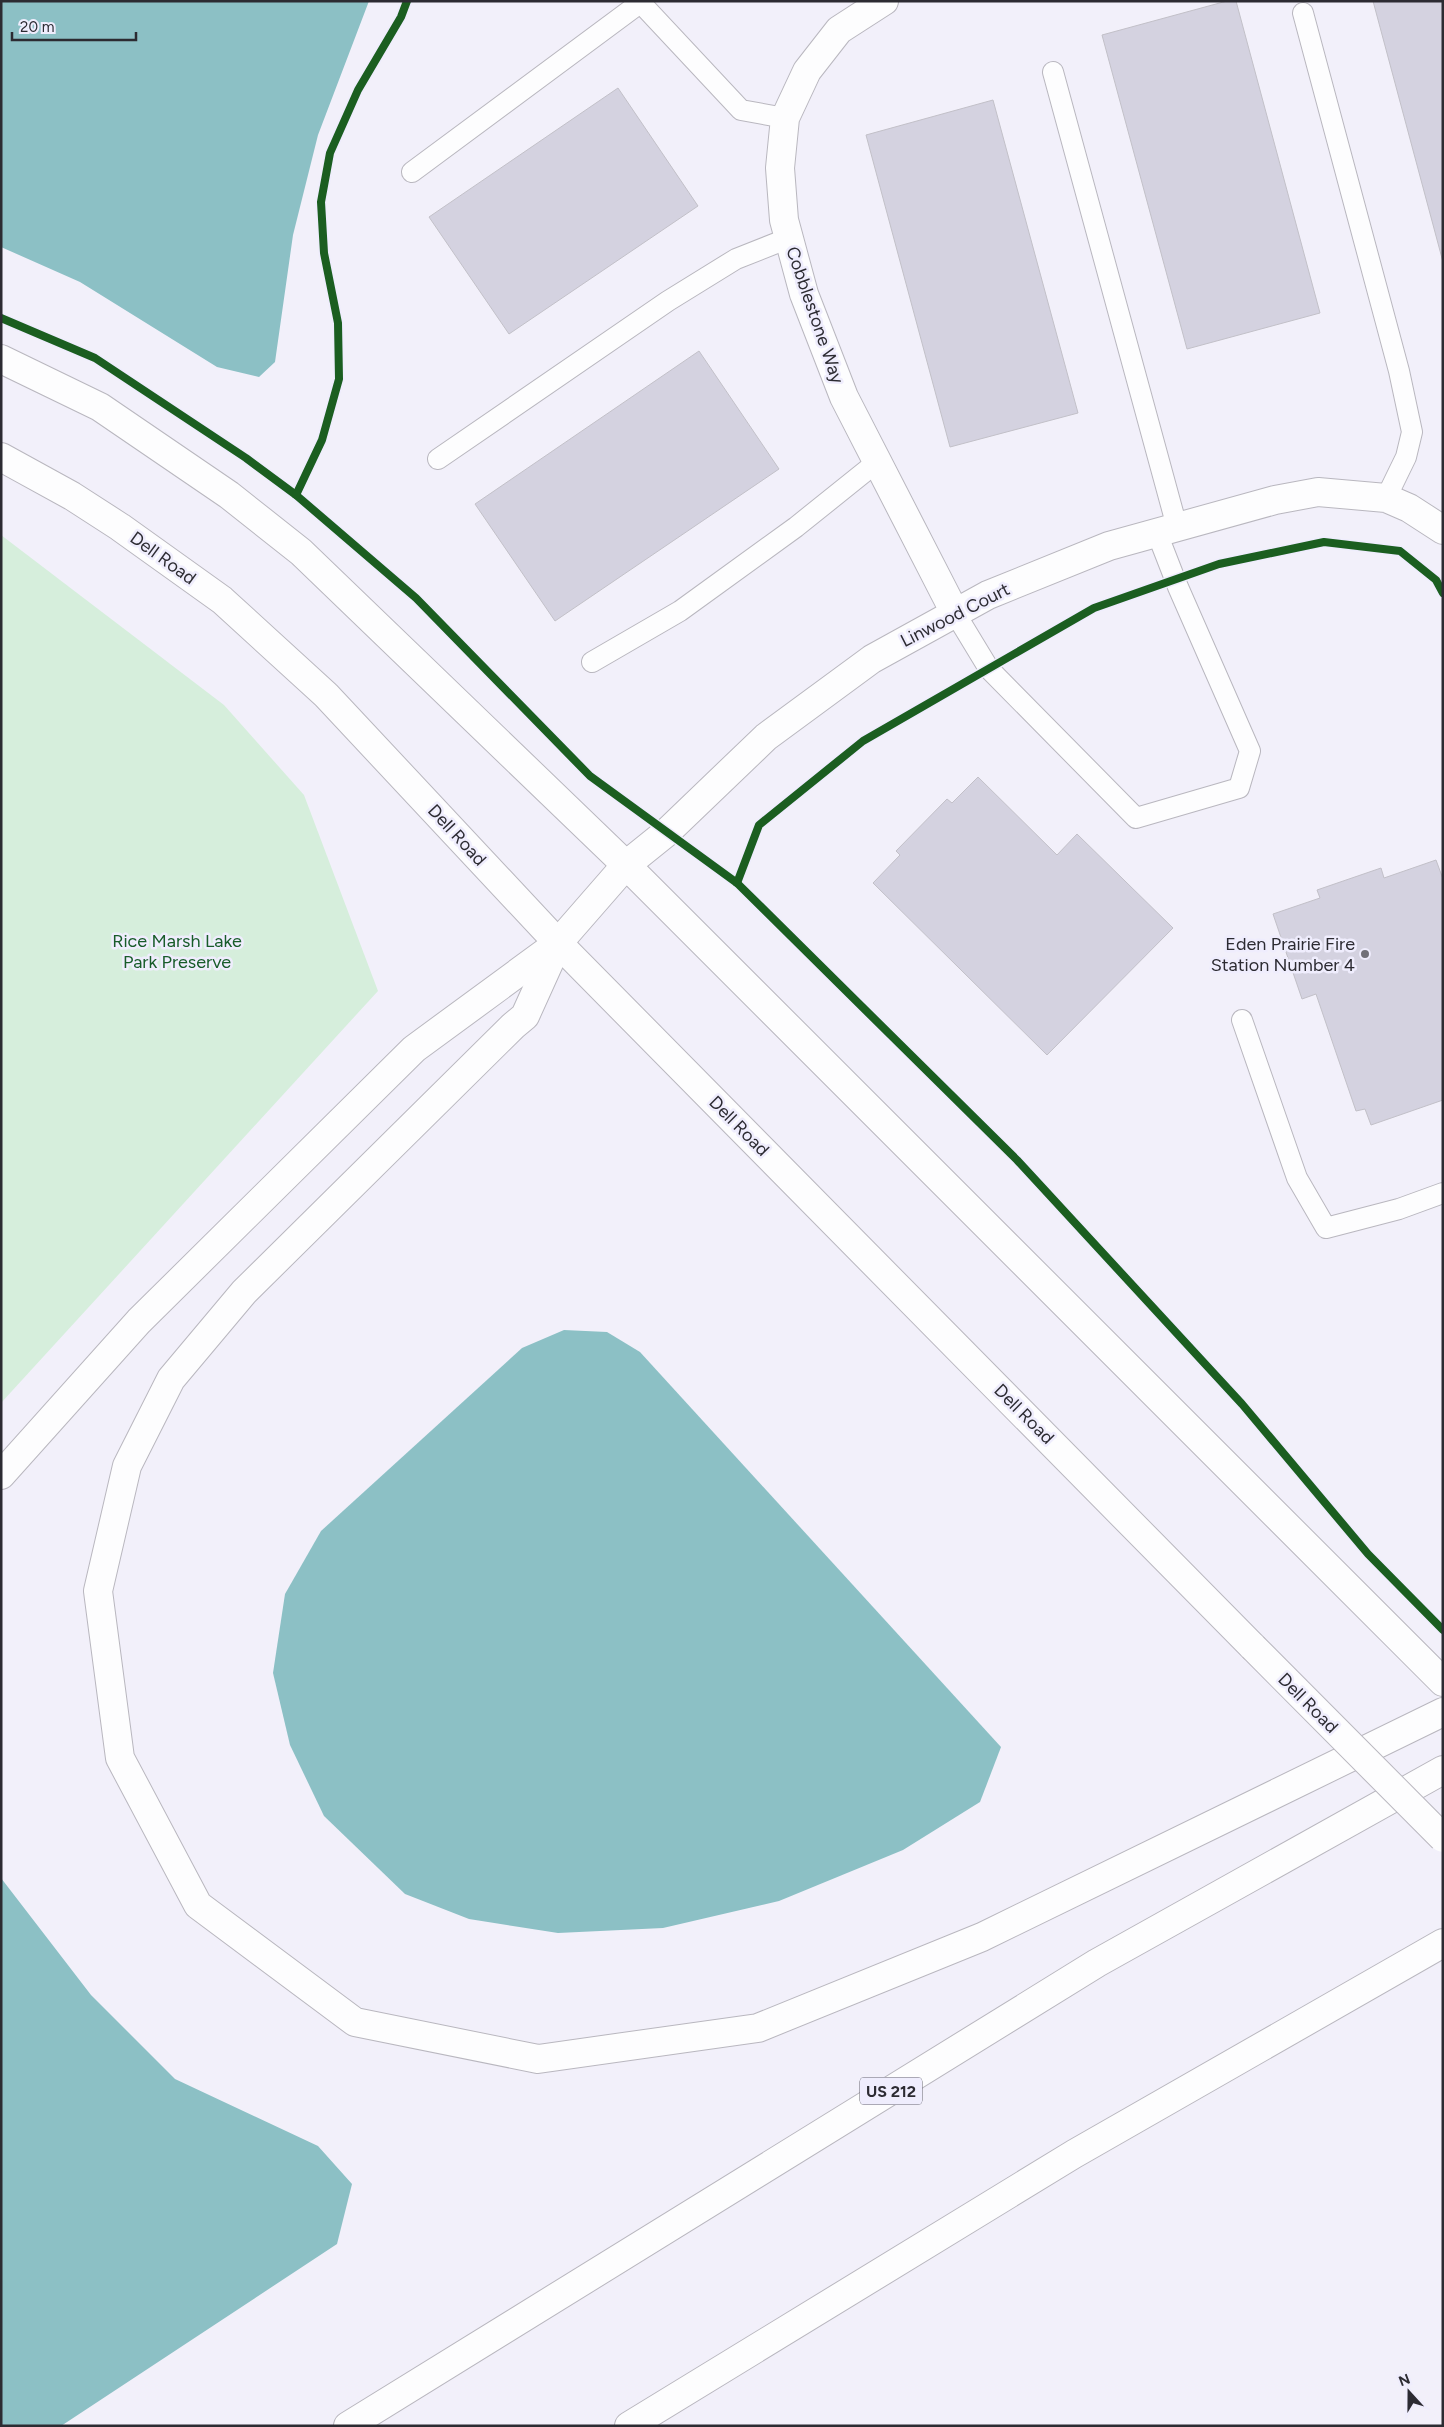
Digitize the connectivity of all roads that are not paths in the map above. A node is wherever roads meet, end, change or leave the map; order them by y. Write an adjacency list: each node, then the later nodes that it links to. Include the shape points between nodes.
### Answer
1 (884, 1): 5 (main road, Cobblestone Way, via 839,30 807,70)
2 (640, 2): 5 (lane, via 741,110); 6 (lane)
3 (1304, 13): 12 (lane, via 1399,371 1412,432 1406,457)
4 (1053, 72): 13 (lane)
5 (785, 118): 7 (main road, Cobblestone Way, via 780,168 784,220)
6 (412, 172)
7 (789, 238): 10 (lane, via 736,259 668,301); 11 (main road, Cobblestone Way, via 804,294 844,397)
8 (1, 359): 17 (main road, via 100,408 229,494 301,552)
9 (1, 457): 18 (main road, Dell Road, via 72,496 222,600 326,695)
10 (438, 460)
11 (877, 462): 15 (main road, Cobblestone Way); 16 (lane, via 796,527 680,611)
12 (1386, 498): 13 (main road, Linwood Court, via 1318,492 1275,500); 14 (main road, Linwood Court, via 1409,508)
13 (1167, 530): 15 (main road, Linwood Court, via 1109,546 988,595); 15 (lane, via 1178,587 1250,751 1239,788 1136,818 985,665)
14 (1443, 530)
15 (955, 613): 17 (main road, Linwood Court, via 872,659 766,737 667,832)
16 (592, 662)
17 (626, 865): 18 (main road, Linwood Court); 22 (main road)
18 (558, 943): 21 (main road, via 414,1049 140,1321); 23 (main road, via 526,1016 512,1026 244,1292 171,1379 127,1466 98,1591 120,1758 198,1905 355,2022 538,2059 758,2028 982,1937); 25 (main road, Dell Road, bridge)
19 (1242, 1020): 20 (lane, via 1297,1178 1326,1228 1399,1209)
20 (1443, 1193)
21 (1, 1475)
22 (1443, 1682)
23 (1443, 1712)
24 (1443, 1770): 27 (main road, US 212, via 1097,1963)
25 (1443, 1838)
26 (1443, 1943): 28 (main road, via 1074,2154)
27 (348, 2426)
28 (629, 2426)

